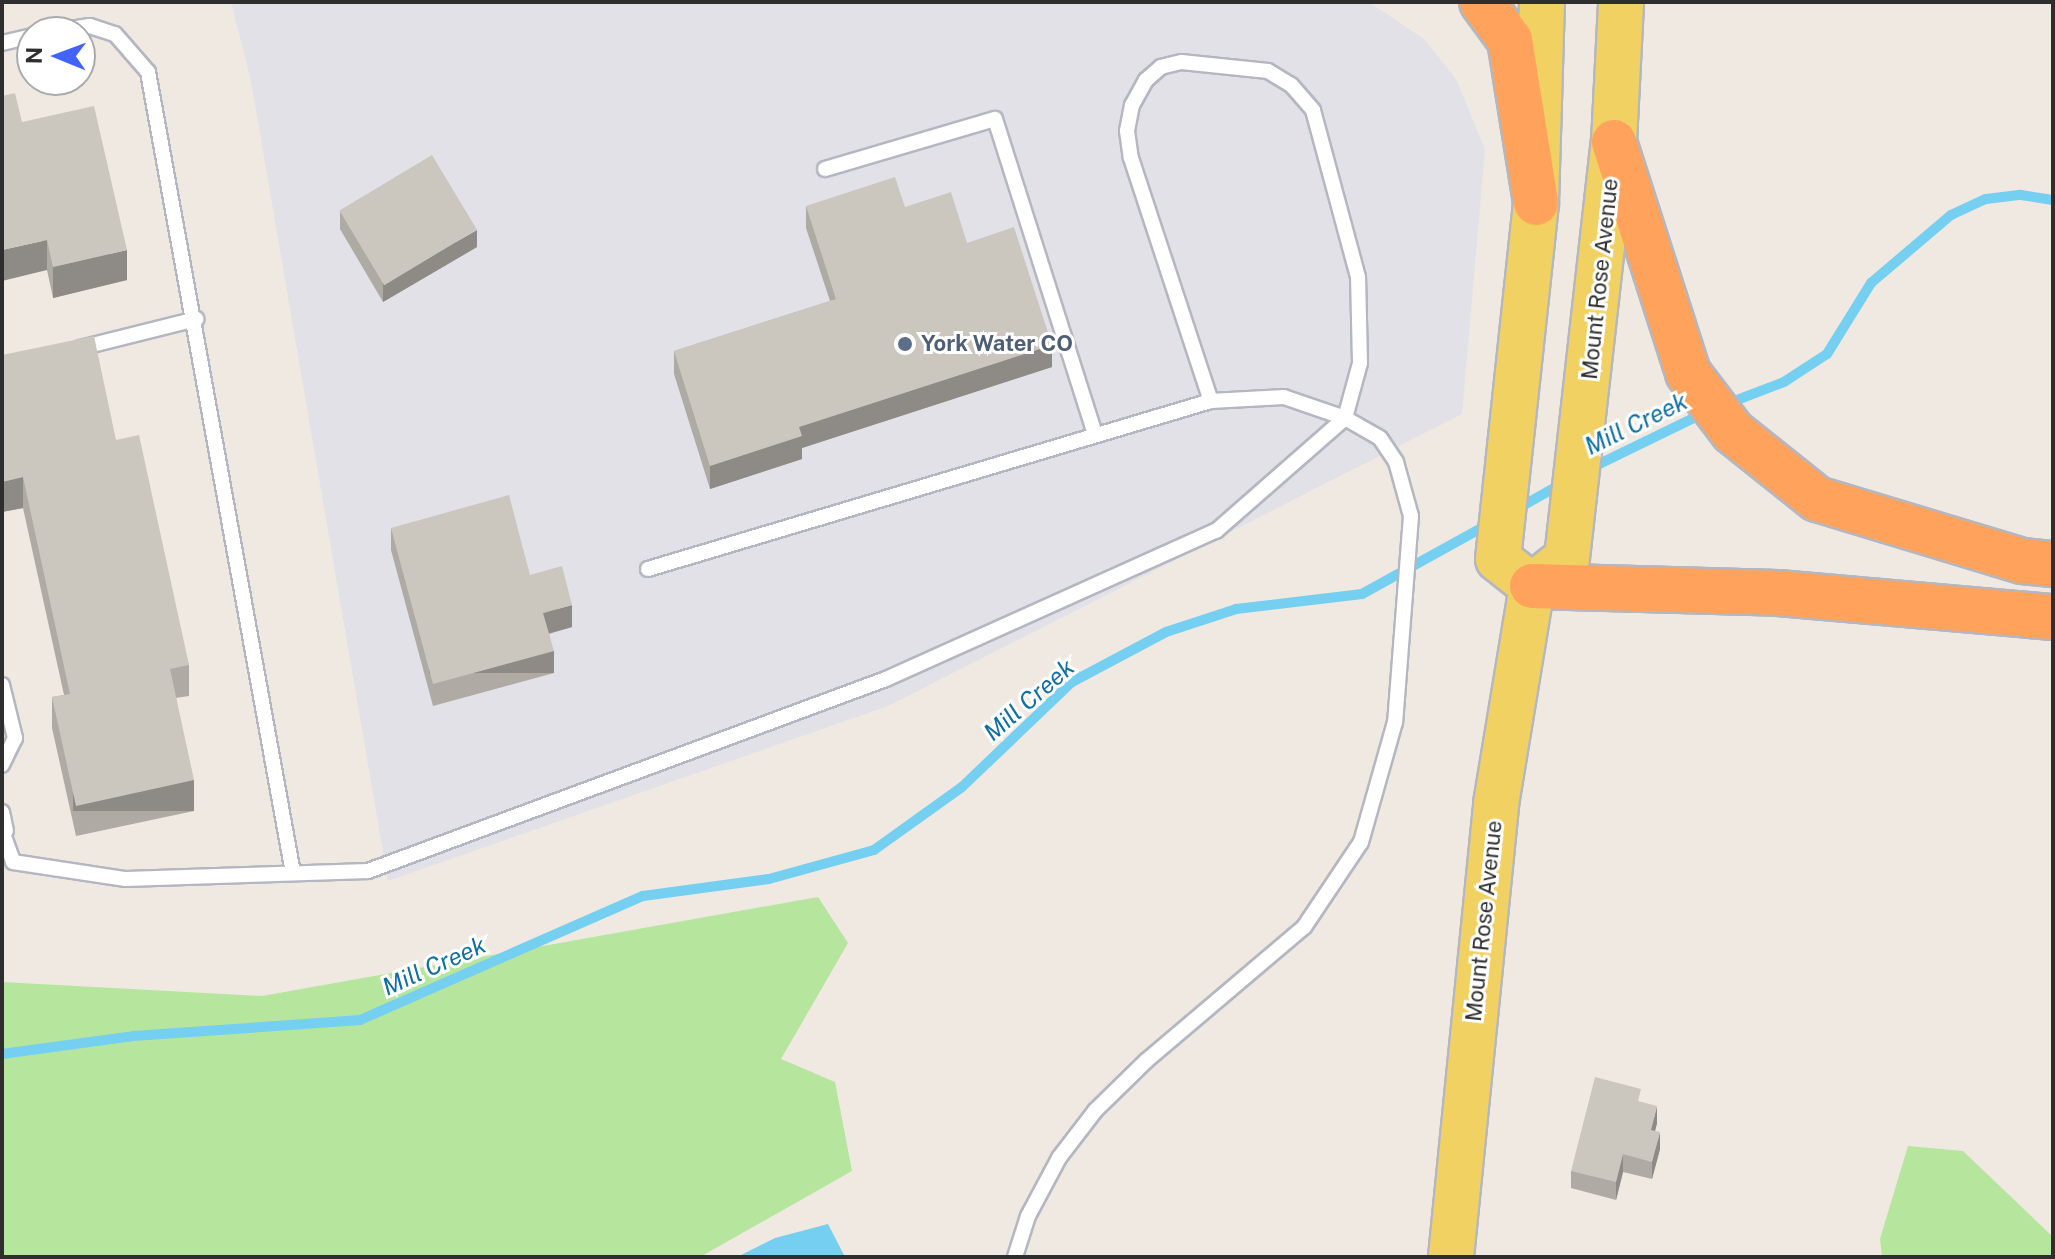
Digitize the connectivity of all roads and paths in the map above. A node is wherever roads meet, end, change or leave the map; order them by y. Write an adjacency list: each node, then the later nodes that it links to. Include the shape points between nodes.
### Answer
1 (1482, 2): 7 (highway, via 1510,40)
2 (1542, 2): 7 (main road)
3 (1621, 2): 5 (main road, Mount Rose Avenue)
4 (96, 28): 8 (lane, via 115,34 148,72)
5 (1614, 142): 13 (highway, via 1688,373 1733,432 1817,499 2022,561); 15 (main road, Mount Rose Avenue, via 1567,558)
6 (825, 169): 12 (lane, via 995,119)
7 (1536, 203): 15 (main road, via 1498,559)
8 (196, 319): 9 (lane); 21 (lane)
9 (62, 352)
10 (1211, 401): 11 (lane, via 1284,397); 11 (lane, via 1131,158 1127,131 1132,105 1146,80 1161,67 1181,62 1268,71 1291,85 1313,110 1358,277 1360,363); 12 (lane)
11 (1345, 418): 21 (lane, via 1216,531 886,679 368,871); 22 (lane, via 1380,438 1396,462 1411,516 1392,735 1374,807 1330,894 1274,957 1147,1060 1095,1111 1059,1158 1028,1216)
12 (1095, 435): 14 (lane)
13 (2053, 564)
14 (648, 569)
15 (1532, 586): 16 (highway, via 1778,593); 23 (main road, Mount Rose Avenue, via 1496,804)
16 (2053, 617)
17 (2, 685): 18 (lane, via 15,738)
18 (2, 765)
19 (2, 812): 20 (lane)
20 (4, 831): 21 (lane, via 13,862 126,879)
21 (293, 873)
22 (1015, 1257)
23 (1451, 1257)

